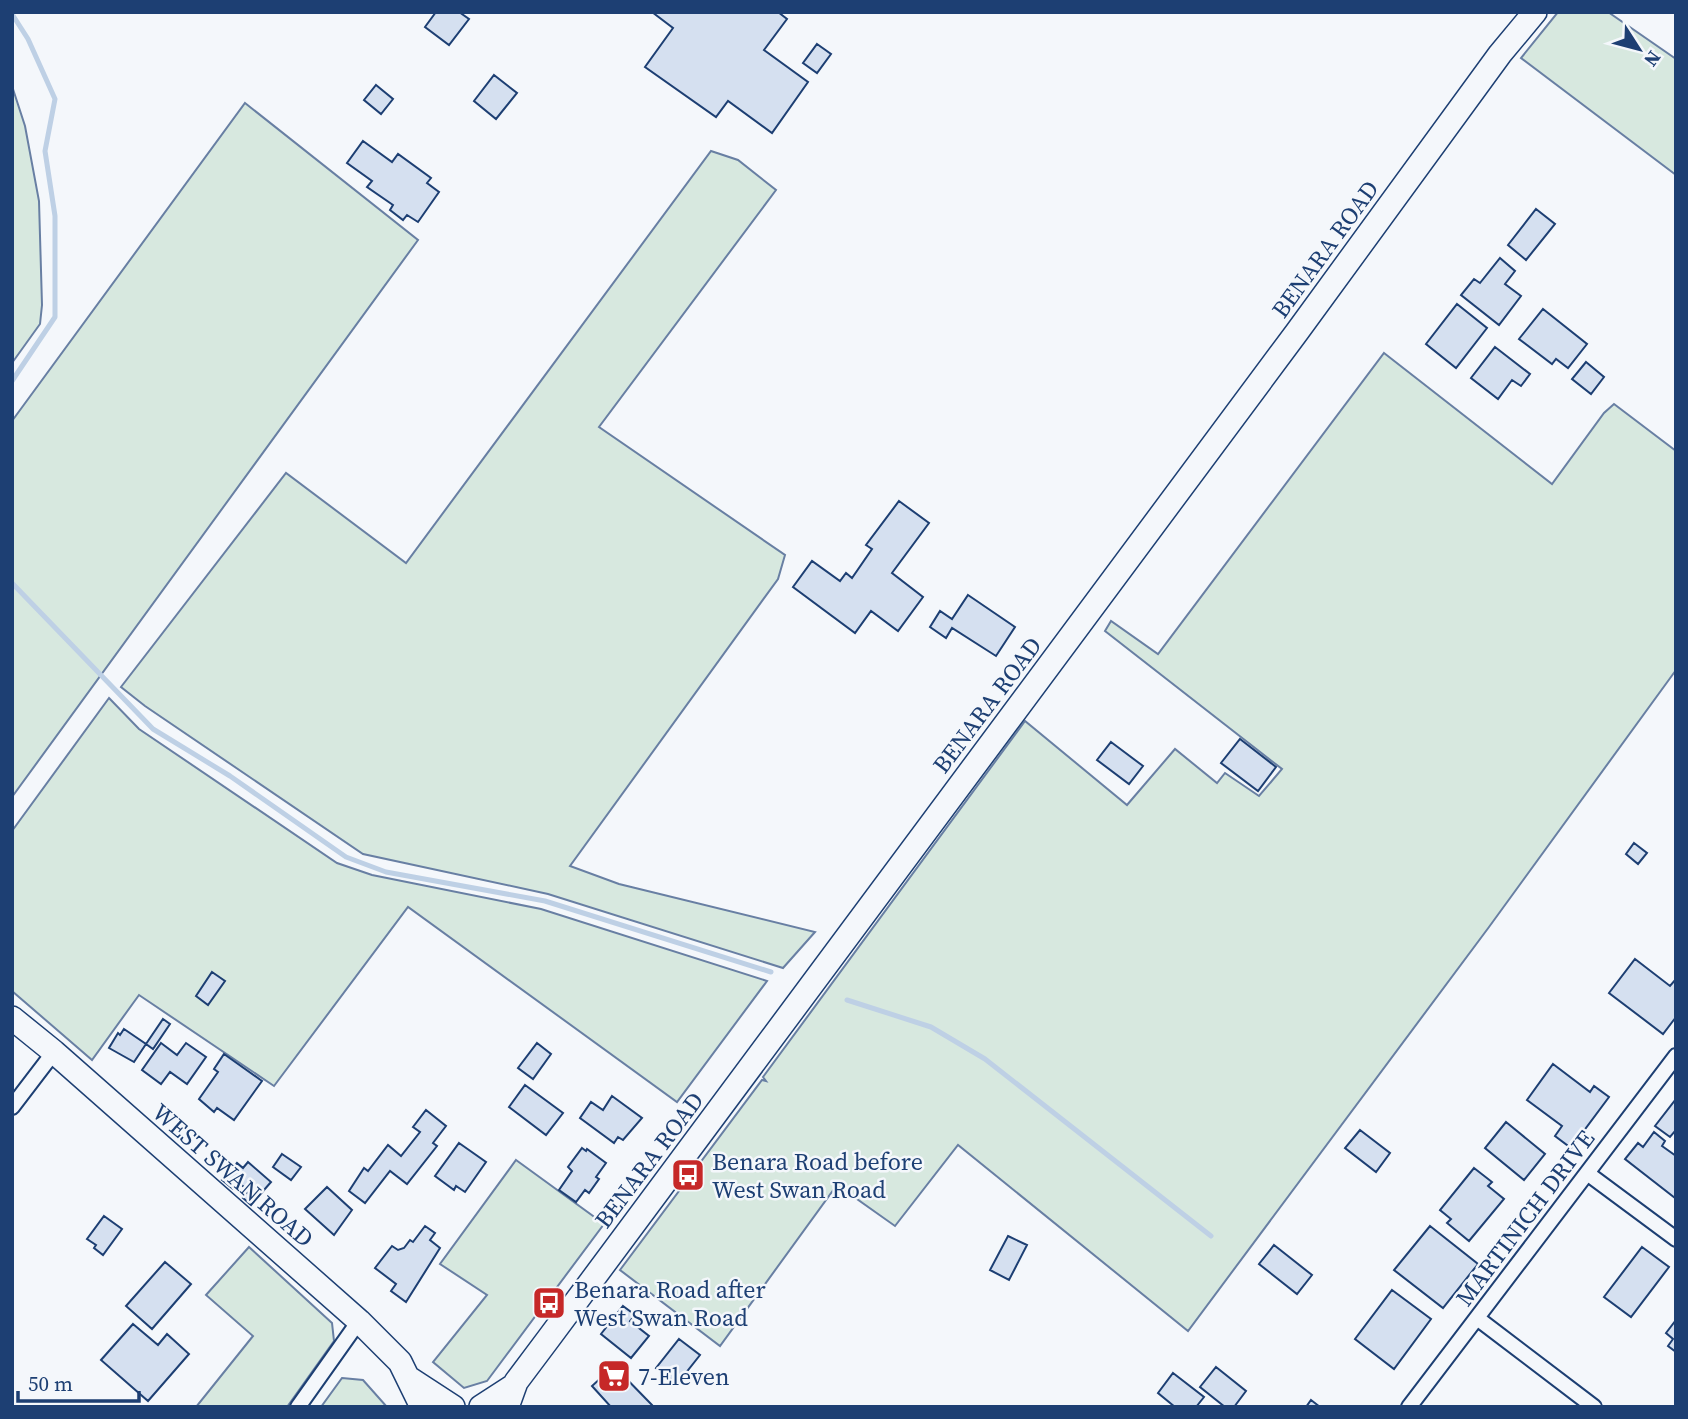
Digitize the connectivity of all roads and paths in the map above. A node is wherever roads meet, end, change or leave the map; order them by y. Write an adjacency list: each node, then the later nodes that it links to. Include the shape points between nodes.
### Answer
1 (1520, 12): 3 (main road, BENARA ROAD)
2 (1535, 12): 3 (main road, BENARA ROAD)
3 (1500, 54): 13 (main road, BENARA ROAD)
4 (12, 1018): 5 (main road, WEST SWAN ROAD)
5 (54, 1052): 7 (street); 11 (main road, WEST SWAN ROAD)
6 (1676, 1056): 8 (street, MARTINICH DRIVE)
7 (12, 1107)
8 (1587, 1173): 9 (street); 10 (street, MARTINICH DRIVE)
9 (1676, 1239)
10 (1477, 1318): 19 (street, MARTINICH DRIVE); 20 (street)
11 (359, 1321): 12 (main road, WEST SWAN ROAD, via 400,1362); 14 (street)
12 (410, 1379): 15 (main road, WEST SWAN ROAD); 16 (main road, WEST SWAN ROAD)
13 (515, 1385): 17 (main road, BENARA ROAD); 18 (main road, BENARA ROAD)
14 (298, 1407)
15 (422, 1407)
16 (453, 1407)
17 (481, 1407)
18 (507, 1407)
19 (1409, 1407)
20 (1594, 1407)

